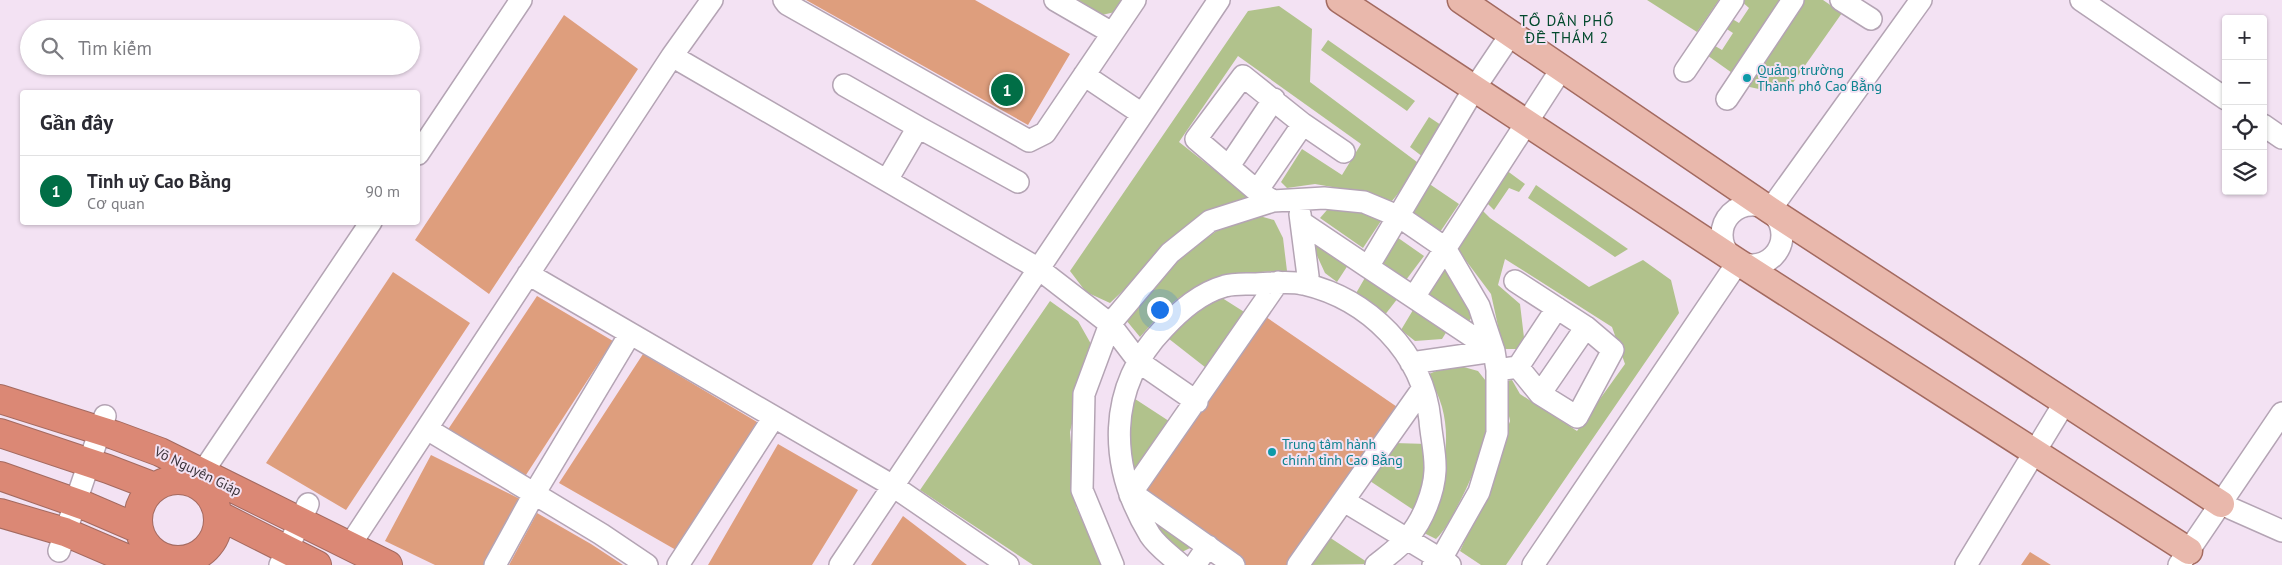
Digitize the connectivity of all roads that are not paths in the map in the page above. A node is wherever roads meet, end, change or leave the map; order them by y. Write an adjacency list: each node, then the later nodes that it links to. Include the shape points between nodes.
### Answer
1 (521, 0): 32 (street)
2 (712, 0): 17 (street)
3 (784, 0): 20 (street, via 1029,141 1045,133)
4 (1055, 0): 15 (street)
5 (1135, 0): 15 (street)
6 (1218, 0): 26 (street)
7 (1340, 0): 22 (main road)
8 (1461, 0): 16 (main road)
9 (1733, 0): 19 (street)
10 (1793, 0): 25 (street)
11 (1841, 0): 14 (street)
12 (1921, 0): 39 (street)
13 (2081, 0): 23 (street)
14 (1871, 19)
15 (1112, 33): 20 (street)
16 (1511, 34): 18 (main road); 22 (street)
17 (672, 56): 35 (street); 47 (street)
18 (1562, 68): 27 (street); 39 (main road)
19 (1685, 71)
20 (1084, 75): 26 (street)
21 (844, 85): 29 (street)
22 (1474, 89): 27 (main road); 40 (street)
23 (2222, 97)
24 (1274, 99): 28 (street); 34 (street); 34 (street, via 1243,76 1196,139)
25 (1727, 99)
26 (1142, 114): 46 (street)
27 (1527, 122): 43 (street); 44 (main road)
28 (1303, 124): 33 (street); 37 (street)
29 (918, 127): 35 (street); 36 (street)
30 (2267, 128): 31 (street)
31 (2282, 138)
32 (420, 151)
33 (1344, 152)
34 (1229, 166): 37 (street)
35 (887, 180): 46 (street)
36 (1018, 182)
37 (1265, 196): 38 (street); 53 (street, via 1210,221 1170,253)
38 (1299, 199): 40 (street, via 1364,202); 41 (street)
39 (1770, 210): 44 (street, via 1777,217 1783,236 1775,255 1758,265); 44 (street, via 1746,206 1732,212 1726,219 1722,228 1723,243 1730,256); 63 (main road)
40 (1400, 217): 43 (street); 45 (street)
41 (1301, 222): 45 (street); 48 (street)
42 (369, 225): 72 (street)
43 (1445, 248): 51 (street); 58 (street, via 1479,306)
44 (1738, 262): 69 (main road); 107 (street)
45 (1368, 267): 51 (street)
46 (1039, 269): 53 (street); 73 (street)
47 (528, 274): 55 (street); 67 (street)
48 (1305, 280): 50 (street); 56 (street, via 1363,309)
49 (1515, 281): 52 (street)
50 (1278, 282): 57 (street, via 1225,286 1184,306 1153,339); 62 (street)
51 (1414, 297): 58 (street)
52 (1557, 308): 54 (street); 58 (street)
53 (1110, 324): 57 (street); 101 (street, via 1084,394 1082,490)
54 (1586, 327): 60 (street); 60 (street, via 1613,350 1577,417)
55 (630, 334): 65 (street); 75 (street)
56 (1421, 361): 58 (street); 59 (street)
57 (1139, 362): 62 (street); 76 (street, via 1129,380 1119,416 1119,453)
58 (1503, 363): 60 (street); 93 (street, via 1497,433 1479,492)
59 (1423, 388): 78 (street); 85 (street, via 1428,399 1435,471 1428,504)
60 (1540, 394)
61 (0, 399): 66 (highway, Võ Nguyên Giáp)
62 (1197, 402): 76 (street)
63 (2065, 402): 69 (street); 79 (main road)
64 (2282, 413): 79 (street)
65 (774, 417): 73 (street); 98 (street)
66 (102, 423): 70 (street); 72 (highway, Võ Nguyên Giáp, via 160,452)
67 (427, 429): 75 (street); 87 (street)
68 (0, 433): 70 (highway)
69 (2034, 452): 90 (main road); 108 (street)
70 (89, 462): 74 (highway); 77 (street)
71 (0, 476): 77 (highway)
72 (199, 479): 74 (highway, Võ Nguyên Giáp, via 171,481); 80 (highway, Võ Nguyên Giáp); 82 (highway, Võ Nguyên Giáp)
73 (893, 486): 99 (street); 100 (street)
74 (155, 487): 83 (highway, via 141,506)
75 (534, 494): 96 (street); 97 (street)
76 (1131, 494): 88 (street); 102 (street, via 1151,536)
77 (75, 502): 83 (highway); 86 (street)
78 (1344, 502): 85 (street); 105 (street)
79 (2221, 504): 84 (street); 90 (street)
80 (304, 512): 87 (highway, Võ Nguyên Giáp); 89 (street)
81 (0, 513): 86 (highway)
82 (218, 515): 89 (highway); 91 (highway, via 217,529)
83 (139, 528): 92 (highway)
84 (2282, 531)
85 (1407, 538): 93 (street); 106 (street)
86 (62, 542): 92 (highway)
87 (350, 545): 95 (highway, Võ Nguyên Giáp)
88 (1208, 546): 103 (street); 104 (street)
89 (283, 557): 94 (highway)
90 (2184, 558)
91 (206, 560): 92 (highway)
92 (153, 562)
93 (1442, 563)
94 (317, 565)
95 (388, 565)
96 (495, 565)
97 (647, 565)
98 (678, 565)
99 (840, 565)
100 (1008, 565)
101 (1113, 565)
102 (1181, 565)
103 (1195, 565)
104 (1234, 565)
105 (1298, 565)
106 (1376, 565)
107 (1533, 565)
108 (1966, 565)

